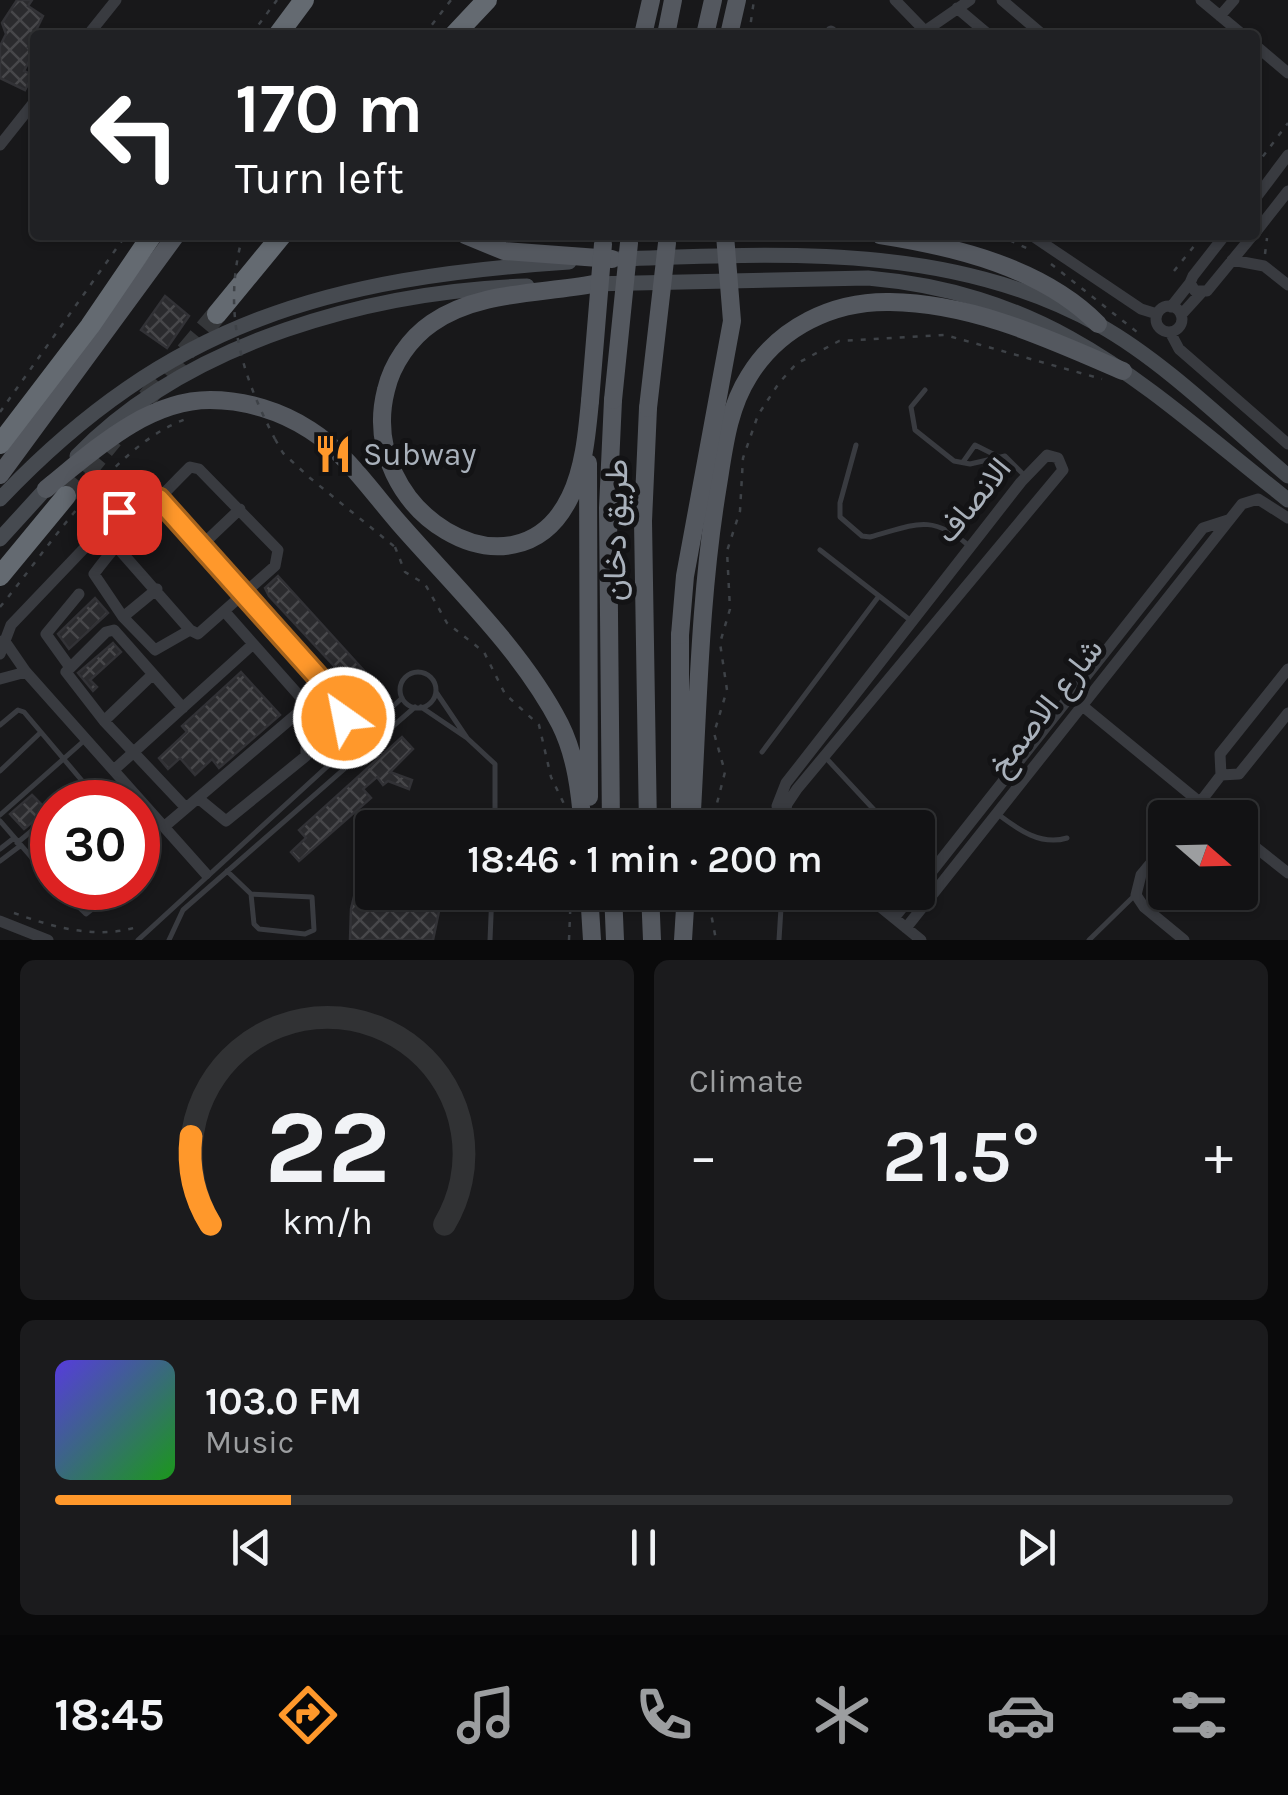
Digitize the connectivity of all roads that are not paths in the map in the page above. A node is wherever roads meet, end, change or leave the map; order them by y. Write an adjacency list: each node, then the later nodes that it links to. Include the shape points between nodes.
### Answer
1 (116, 0): 15 (street)
2 (304, 0): 16 (highway)
3 (651, 0): 18 (main road)
4 (673, 0): 19 (main road)
5 (713, 0): 20 (main road)
6 (737, 0): 21 (main road)
7 (896, 0): 22 (street)
8 (970, 0): 13 (street)
9 (1002, 0): 25 (street)
10 (1202, 0): 14 (street)
11 (1234, 0): 14 (street)
12 (480, 6): 17 (highway)
13 (957, 8): 23 (street); 24 (street)
14 (1220, 16): 26 (street)
15 (92, 30)
16 (282, 30)
17 (458, 30)
18 (644, 30)
19 (667, 30)
20 (706, 30)
21 (730, 30)
22 (921, 30)
23 (929, 30)
24 (983, 30)
25 (1036, 30)
26 (1237, 30)
27 (1260, 50): 28 (street)
28 (1288, 74)
29 (30, 108): 30 (street)
30 (0, 145)
31 (1288, 155): 32 (street)
32 (1260, 191)
33 (1288, 191): 34 (street)
34 (1260, 226)
35 (149, 240): 62 (highway)
36 (172, 240): 67 (main road)
37 (278, 240): 55 (highway)
38 (477, 240): 47 (main road, via 504,251)
39 (629, 240): 127 (main road, طريق دخان, bridge, via 608,545)
40 (668, 240): 128 (main road, طريق دخان, bridge, via 642,521)
41 (724, 240): 129 (main road, bridge, via 732,321 684,576)
42 (904, 240): 57 (main road, via 1009,268 1077,302)
43 (1039, 240): 56 (street)
44 (1222, 240): 50 (street)
45 (1249, 240): 48 (street)
46 (1256, 240): 49 (street)
47 (606, 242): 57 (main road, via 900,261 1004,284); 61 (main road, bridge); 72 (main road, via 334,292 254,320 133,382 62,436)
48 (1232, 260): 49 (street); 53 (street)
49 (1264, 266): 52 (street)
50 (1190, 283): 53 (street); 54 (street)
51 (593, 284): 59 (main road, via 827,277 908,282 1024,313); 61 (main road, via 496,298 431,323 396,364 381,428 395,482 427,521 462,540 502,544 532,536 564,509); 70 (main road, via 412,297 328,315 256,341 144,400)
52 (1288, 285)
53 (1202, 293): 54 (street)
54 (1176, 311): 56 (street); 58 (street, via 1180,324)
55 (217, 314)
56 (1157, 314): 58 (street, via 1158,327)
57 (1098, 324): 68 (main road)
58 (1170, 332): 63 (street)
59 (1123, 370): 74 (main road); 130 (main road, via 1024,328 898,302 855,304 812,318 760,360 735,404 714,507)
60 (925, 390): 66 (lane, via 911,407 915,430)
61 (588, 422): 126 (main road)
62 (0, 444)
63 (1288, 444)
64 (856, 445): 81 (lane, via 840,517 870,537 936,524)
65 (997, 456): 66 (lane); 66 (lane, via 976,445); 69 (lane, via 1014,460)
66 (963, 462)
67 (0, 475)
68 (1288, 476)
69 (1026, 478): 81 (street, الانصاف); 115 (street, الانصاف, via 1046,455 1063,464)
70 (46, 488): 78 (main road); 125 (main road, via 101,445 175,405 242,402 313,432 533,680 572,752)
71 (66, 496): 83 (highway)
72 (0, 499)
73 (159, 499): 75 (street, via 194,467); 77 (street, via 146,491 136,494); 79 (street); 80 (street)
74 (1288, 500)
75 (240, 510): 80 (street); 86 (street, via 278,550 275,566)
76 (1288, 518): 102 (street, شارع الاصمخ, via 1251,498)
77 (102, 530): 79 (street); 92 (street)
78 (0, 539)
79 (119, 546): 84 (street); 89 (street, via 94,578)
80 (200, 547): 86 (street)
81 (971, 547): 90 (street, الانصاف)
82 (820, 550): 87 (lane)
83 (0, 576)
84 (157, 589): 89 (street); 91 (street)
85 (79, 594): 95 (street, via 46,634)
86 (244, 596): 88 (street); 103 (street, via 346,712 332,728)
87 (879, 596): 90 (lane); 113 (lane)
88 (225, 612): 91 (street, via 202,634); 93 (street)
89 (123, 617): 91 (street, via 155,650)
90 (912, 622): 131 (street, الانصاف, via 786,783)
91 (190, 630)
92 (4, 640): 94 (street); 97 (street)
93 (252, 645): 103 (street); 105 (street)
94 (0, 654)
95 (69, 666): 98 (street, via 110,630); 107 (street, via 66,677)
96 (1288, 668): 118 (street, via 1220,754)
97 (26, 672): 99 (street); 110 (street)
98 (153, 674): 105 (street); 107 (street)
99 (0, 679)
100 (436, 692): 101 (lane, via 431,677 416,672 402,681); 104 (lane); 111 (lane)
101 (402, 698): 104 (lane); 148 (lane)
102 (1076, 701): 121 (street); 134 (street, شارع الاصمخ); 145 (street, شارع الاصمخ)
103 (306, 706): 120 (street); 120 (street, via 306,756 226,820)
104 (418, 707): 111 (lane); 146 (lane)
105 (183, 708): 112 (street)
106 (1288, 712): 118 (street, via 1239,774)
107 (104, 721): 112 (street)
108 (0, 725): 109 (lane, via 21,710)
109 (40, 733): 114 (lane); 117 (lane)
110 (88, 737): 114 (lane); 116 (street)
111 (467, 738): 124 (lane, via 495,764)
112 (136, 751): 116 (street); 123 (street)
113 (762, 752)
114 (61, 758): 119 (lane); 135 (lane)
115 (826, 758): 132 (street, الانصاف); 133 (lane)
116 (116, 769): 136 (street)
117 (0, 771)
118 (1221, 775): 122 (street)
119 (80, 780)
120 (198, 798): 123 (street)
121 (1198, 800)
122 (1202, 800)
123 (186, 808): 136 (street)
124 (495, 810)
125 (583, 810)
126 (586, 810)
127 (611, 810)
128 (648, 810)
129 (680, 810)
130 (691, 810)
131 (778, 810)
132 (786, 810)
133 (874, 810)
134 (996, 813): 138 (lane, via 1036,838); 161 (street, شارع الاصمخ)
135 (0, 818): 139 (lane)
136 (165, 826): 148 (street)
137 (30, 832): 139 (lane)
138 (1067, 838)
139 (17, 842): 141 (lane); 142 (lane); 143 (lane)
140 (1258, 849): 147 (street)
141 (0, 850)
142 (30, 856)
143 (0, 861)
144 (1148, 867): 150 (street)
145 (935, 868)
146 (227, 870): 149 (lane); 165 (lane, via 184,910)
147 (1288, 873)
148 (206, 874): 164 (lane)
149 (251, 894): 149 (lane, via 259,929 314,930 312,896)
150 (1136, 894): 173 (lane); 174 (street)
151 (491, 910): 166 (lane)
152 (591, 910): 167 (main road)
153 (614, 910): 168 (main road)
154 (651, 910): 169 (main road)
155 (684, 910): 170 (main road)
156 (781, 910): 171 (lane)
157 (884, 910): 160 (street)
158 (901, 910): 160 (street, شارع الاصمخ)
159 (2, 918): 162 (street); 163 (street)
160 (894, 918): 161 (street)
161 (906, 928): 172 (street)
162 (2, 938)
163 (48, 940)
164 (138, 940)
165 (169, 940)
166 (490, 940)
167 (592, 940)
168 (615, 940)
169 (652, 940)
170 (683, 940)
171 (779, 940)
172 (921, 940)
173 (1089, 940)
174 (1184, 940)

